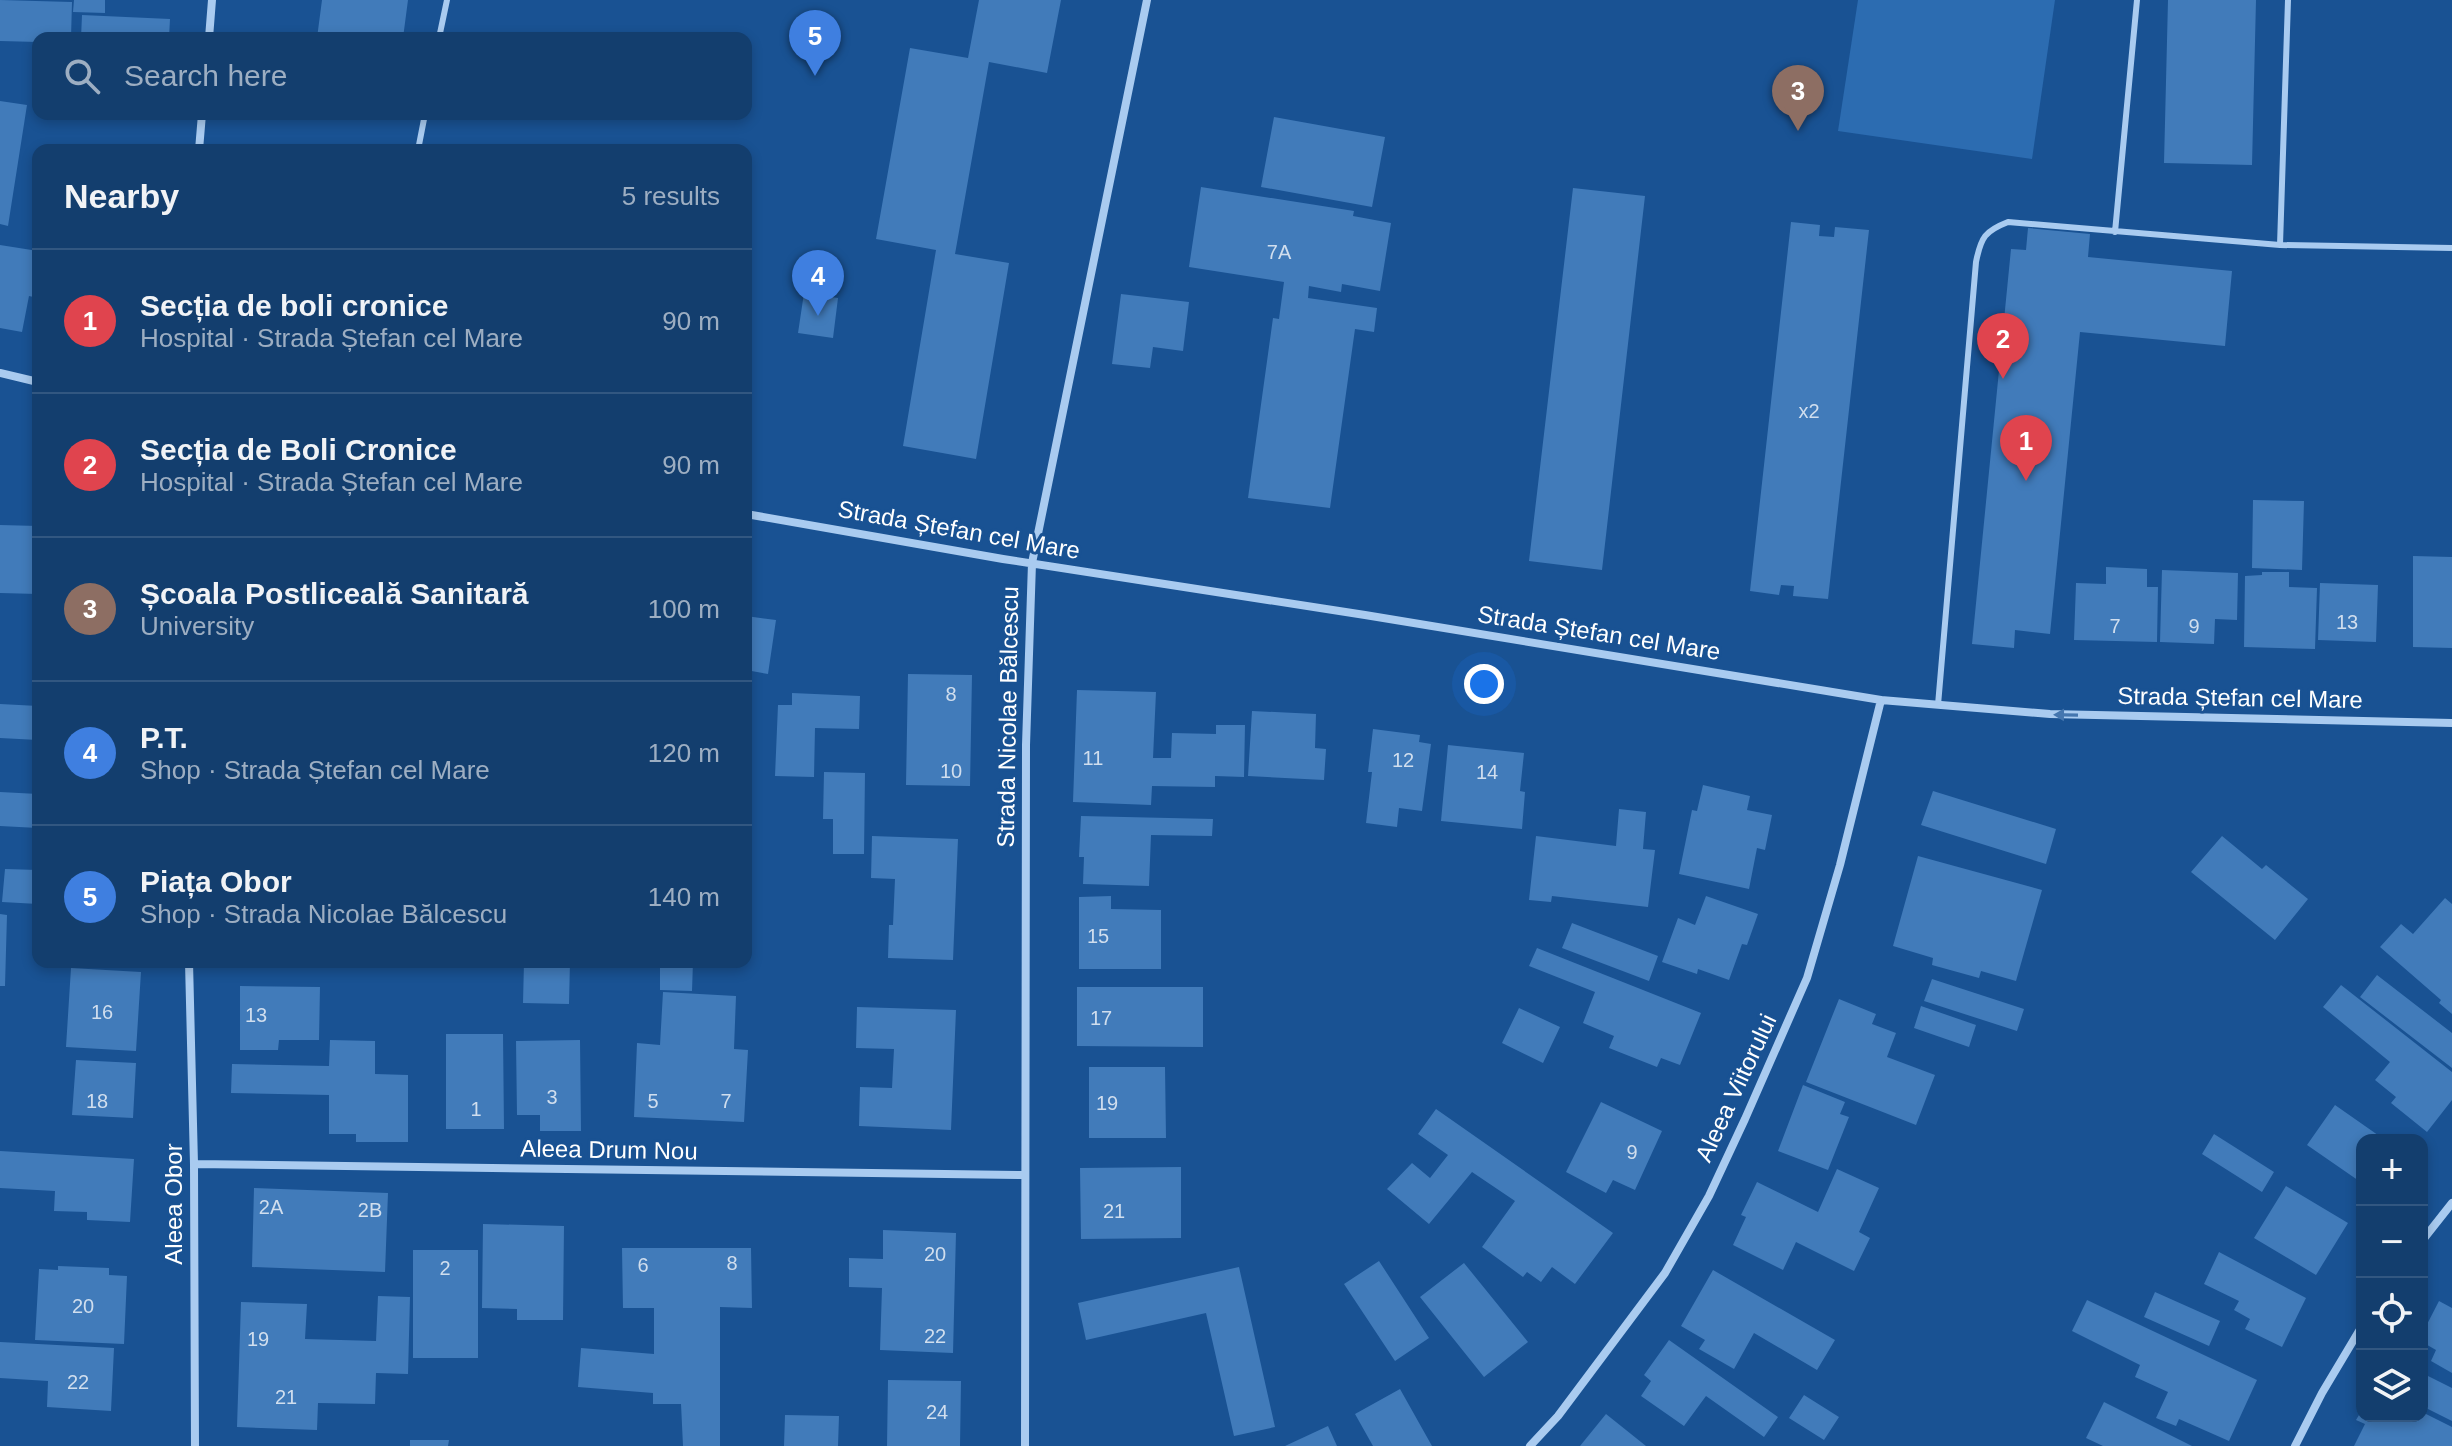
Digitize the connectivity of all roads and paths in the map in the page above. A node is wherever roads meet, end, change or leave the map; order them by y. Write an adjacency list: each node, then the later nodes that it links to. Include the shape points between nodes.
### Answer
1 (212, 0): 6 (street)
2 (447, 0): 7 (lane)
3 (1147, 0): 18 (street, Strada Nicolae Bălcescu)
4 (2137, 0): 12 (lane)
5 (2288, 0): 13 (lane)
6 (209, 32)
7 (440, 32)
8 (202, 120): 10 (street)
9 (424, 120): 11 (lane)
10 (200, 144)
11 (419, 144)
12 (2115, 232): 13 (lane); 20 (lane, via 2008,222 1990,229 1980,244)
13 (2280, 245): 14 (lane)
14 (2452, 248)
15 (0, 373): 16 (street)
16 (32, 381)
17 (752, 515): 18 (street, Strada Ștefan cel Mare)
18 (1032, 563): 19 (street, Strada Ștefan cel Mare); 24 (street, Strada Nicolae Bălcescu)
19 (1881, 700): 20 (street, Strada Ștefan cel Mare); 30 (street, Aleea Viitorului, via 1807,978 1765,1077 1709,1196 1665,1273)
20 (1938, 705): 21 (street, Strada Ștefan cel Mare, one-way to 20, via 2050,714)
21 (2452, 723)
22 (189, 968): 23 (street, Aleea Obor)
23 (194, 1164): 24 (street, Aleea Drum Nou); 28 (street, Aleea Obor)
24 (1024, 1175): 29 (street, Strada Nicolae Bălcescu)
25 (2452, 1203): 26 (street)
26 (2428, 1233)
27 (2356, 1336): 31 (street)
28 (195, 1446)
29 (1025, 1446)
30 (1530, 1446)
31 (2295, 1446)

